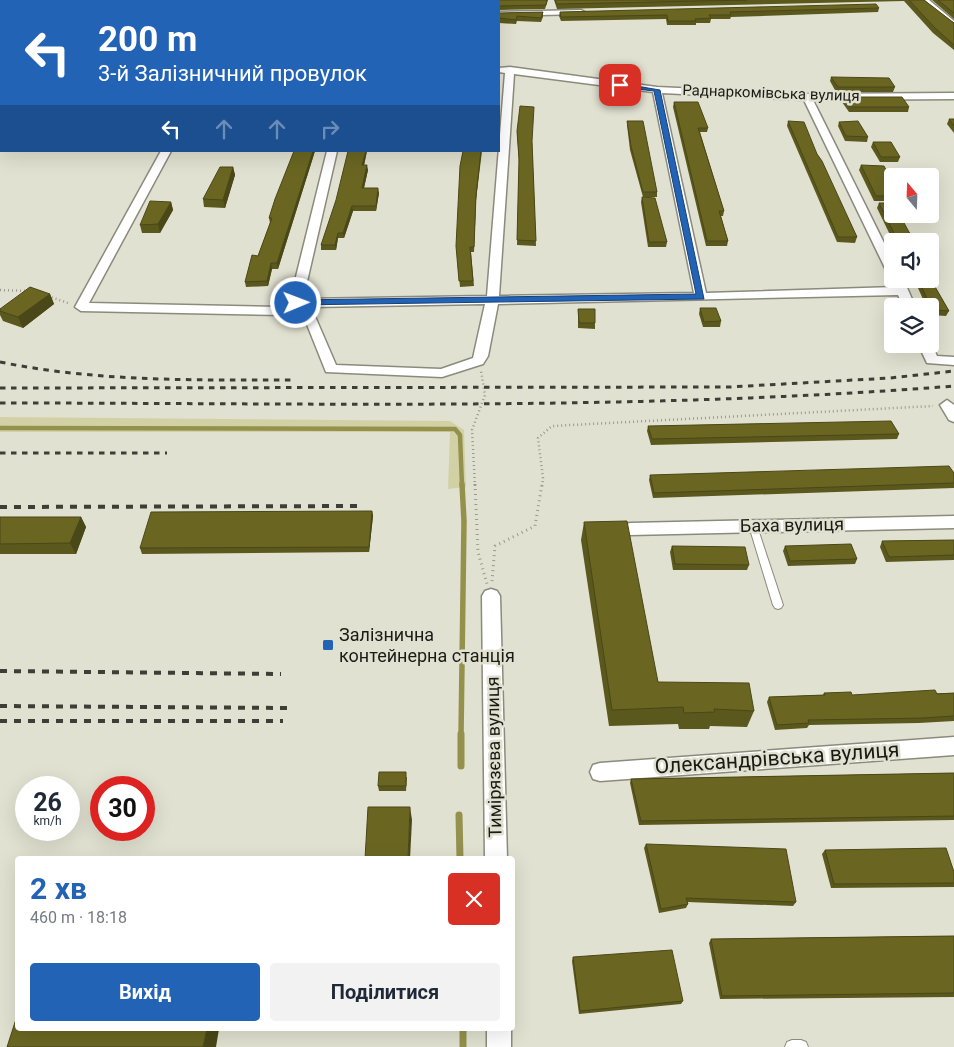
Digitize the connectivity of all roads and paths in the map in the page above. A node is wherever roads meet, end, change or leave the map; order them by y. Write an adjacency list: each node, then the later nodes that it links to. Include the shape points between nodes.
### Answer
1 (924, 0): 4 (street)
2 (591, 12): 3 (street)
3 (500, 14)
4 (954, 25)
5 (504, 70): 6 (street, Раднаркомівська вулиця); 18 (street)
6 (657, 90): 8 (street, Раднаркомівська вулиця); 17 (street)
7 (954, 96): 8 (street, Раднаркомівська вулиця)
8 (807, 97): 11 (street)
9 (165, 152): 21 (street)
10 (332, 152): 20 (street)
11 (884, 254)
12 (902, 288): 15 (street)
13 (0, 290): 14 (path)
14 (36, 291)
15 (903, 291): 17 (street); 19 (street)
16 (45, 294): 21 (path)
17 (701, 297): 18 (street)
18 (493, 298): 20 (street); 23 (street)
19 (906, 298)
20 (296, 303): 21 (street, via 284,311); 23 (street, via 308,310 331,369 442,373)
21 (81, 307)
22 (929, 353): 24 (street, via 932,360)
23 (478, 361): 29 (path, via 485,395 472,430 478,552)
24 (954, 361)
25 (950, 411): 29 (path, via 552,426 538,438 544,478 536,526 495,546)
26 (954, 522): 27 (street, Баха вулиця)
27 (753, 526): 28 (street, Баха вулиця); 30 (lane)
28 (630, 529)
29 (491, 596): 33 (street, Тимірязєва вулиця)
30 (778, 605)
31 (954, 746): 32 (street, Олександрівська вулиця)
32 (600, 772)
33 (496, 856)
34 (499, 1031): 35 (street)
35 (499, 1047)
36 (792, 1047): 37 (lane)
37 (801, 1047)

